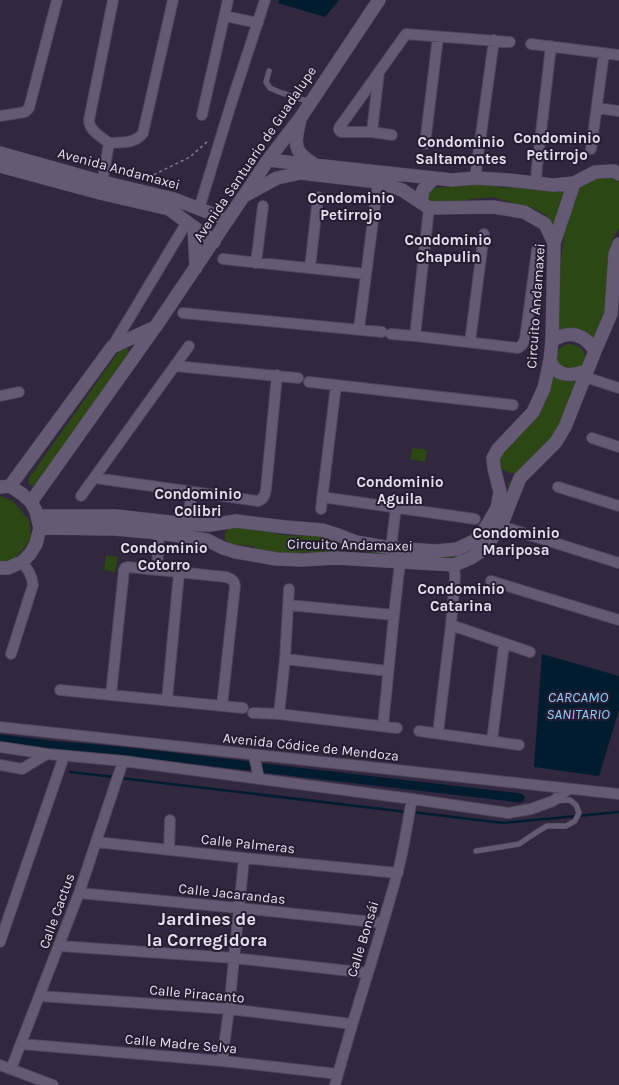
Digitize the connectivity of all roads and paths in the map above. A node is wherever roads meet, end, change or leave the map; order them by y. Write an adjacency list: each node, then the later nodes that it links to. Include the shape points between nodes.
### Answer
1 (57, 0): 22 (street, via 29,108 25,112)
2 (113, 0): 27 (street, via 88,120 92,129)
3 (174, 0): 27 (street, via 143,133 130,142)
4 (228, 0): 7 (street)
5 (265, 0): 8 (street)
6 (379, 0): 18 (street, Avenida Santuario de Guadalupe)
7 (225, 16): 8 (street); 21 (street)
8 (258, 23): 46 (street, via 230,104)
9 (438, 37): 10 (street); 16 (street, via 406,34); 28 (street)
10 (494, 40): 11 (street); 36 (street)
11 (510, 42)
12 (531, 44): 13 (street)
13 (551, 46): 14 (street); 38 (street)
14 (604, 53): 15 (street); 19 (street)
15 (619, 55)
16 (379, 70): 24 (street); 24 (street, via 339,128 342,132)
17 (269, 71): 18 (lane, via 266,82 270,88)
18 (310, 103): 23 (street, Avenida Santuario de Guadalupe)
19 (598, 108): 20 (street); 29 (street)
20 (619, 111)
21 (202, 115)
22 (0, 116)
23 (300, 117): 31 (street, Avenida Santuario de Guadalupe); 32 (street, via 297,146 301,154)
24 (372, 132): 26 (street)
25 (212, 135): 41 (path, via 209,141 190,157)
26 (392, 135)
27 (109, 143): 40 (street)
28 (425, 144)
29 (592, 149)
30 (0, 153): 40 (street, Avenida Andamaxei)
31 (268, 160): 32 (street); 42 (street, Avenida Santuario de Guadalupe)
32 (315, 165): 35 (street)
33 (0, 166): 40 (street, Avenida Andamaxei)
34 (619, 174): 39 (street, via 595,172)
35 (434, 178): 36 (street); 44 (street, via 423,190)
36 (475, 178): 38 (street)
37 (378, 182): 42 (street, via 300,173 277,178); 44 (street, via 402,190); 59 (street)
38 (536, 183): 39 (street)
39 (574, 183): 51 (street, Circuito Andamaxei)
40 (101, 187): 41 (street, Avenida Andamaxei); 48 (street, Avenida Andamaxei, via 169,209)
41 (128, 188): 46 (street, Avenida Andamaxei, via 174,199)
42 (245, 196): 47 (street, Avenida Santuario de Guadalupe)
43 (318, 197): 58 (street)
44 (425, 205): 51 (street, via 493,206 524,212 545,224); 63 (street)
45 (263, 206): 55 (street)
46 (199, 209): 47 (street, Avenida Andamaxei)
47 (228, 220): 50 (street, Avenida Santuario de Guadalupe)
48 (190, 225): 50 (street, Avenida Andamaxei); 57 (street); 68 (street)
49 (484, 234): 66 (street)
50 (214, 242): 57 (street, Avenida Santuario de Guadalupe)
51 (554, 243): 65 (street, Circuito Andamaxei)
52 (619, 244): 56 (street, Circuito Andamaxei, via 615,254)
53 (537, 250): 66 (street, via 525,339 522,345 518,348)
54 (223, 259): 55 (street)
55 (256, 262): 58 (street)
56 (617, 266): 69 (street, Circuito Andamaxei, via 611,314)
57 (196, 268): 61 (street, Avenida Santuario de Guadalupe)
58 (310, 268): 59 (street)
59 (366, 274): 62 (street)
60 (182, 313): 62 (street)
61 (156, 326): 64 (street, Avenida Santuario de Guadalupe); 70 (street, Avenida Santuario de Guadalupe)
62 (359, 329): 63 (street)
63 (415, 336): 66 (street)
64 (127, 340): 68 (street, Avenida Santuario de Guadalupe); 70 (street, via 132,346)
65 (552, 341): 69 (street, via 567,334 576,335 584,338); 71 (street, Circuito Andamaxei)
66 (470, 342)
67 (189, 346): 72 (street)
68 (112, 347): 87 (street, Avenida Santuario de Guadalupe)
69 (595, 351): 74 (street, Circuito Andamaxei)
70 (134, 358): 92 (street, Avenida Santuario de Guadalupe)
71 (550, 360): 74 (street, via 557,371 564,374); 84 (street, Circuito Andamaxei, via 544,388 533,412 498,449 493,458)
72 (174, 366): 73 (street); 85 (street)
73 (276, 375): 75 (street); 89 (street, via 266,489 263,498 258,501)
74 (588, 376): 78 (street); 86 (street, Circuito Andamaxei, via 556,442)
75 (298, 378)
76 (309, 382): 77 (street)
77 (336, 385): 81 (street); 91 (street)
78 (619, 388)
79 (19, 392): 80 (street)
80 (0, 396)
81 (513, 405)
82 (592, 438): 83 (street)
83 (619, 447)
84 (494, 468): 86 (street, via 507,477); 104 (street, Circuito Andamaxei, via 500,492 497,508 474,541 457,549 436,551)
85 (95, 478): 89 (street); 90 (street)
86 (520, 478): 100 (street, Circuito Andamaxei)
87 (5, 486): 92 (street, via 22,494)
88 (558, 486): 93 (street)
89 (192, 492): 96 (street)
90 (81, 496)
91 (322, 497): 94 (street); 95 (street)
92 (31, 502): 98 (street)
93 (619, 506)
94 (396, 507): 97 (street); 104 (street)
95 (321, 509)
96 (188, 518): 98 (street, Circuito Andamaxei, via 116,516); 99 (street, Circuito Andamaxei, via 209,525)
97 (475, 519)
98 (39, 522): 102 (street, Circuito Andamaxei, via 115,529); 106 (street, via 36,544)
99 (221, 523): 101 (street, Circuito Andamaxei, via 236,521 322,530); 103 (street, via 219,535)
100 (501, 526): 107 (street); 111 (street, Circuito Andamaxei, via 483,550)
101 (338, 535): 104 (street, Circuito Andamaxei, via 356,542); 105 (street, via 340,549)
102 (158, 539): 103 (street, Circuito Andamaxei, via 207,540); 110 (street)
103 (224, 548): 105 (street, Circuito Andamaxei, via 276,559)
104 (391, 548)
105 (336, 558): 109 (street, Circuito Andamaxei)
106 (22, 562): 108 (street, via 8,568); 121 (street, via 30,572 33,585)
107 (619, 563)
108 (0, 568)
109 (400, 568): 111 (street, Circuito Andamaxei); 116 (street)
110 (157, 570): 112 (street); 125 (street, via 128,567 124,570)
111 (455, 571): 118 (street)
112 (179, 573): 126 (street); 127 (street, via 234,580)
113 (492, 581): 117 (street)
114 (289, 589): 115 (street)
115 (288, 604): 116 (street); 122 (street)
116 (394, 615): 123 (street)
117 (619, 620)
118 (451, 625): 119 (street); 135 (street)
119 (504, 644): 120 (street); 136 (street)
120 (530, 652)
121 (11, 654)
122 (285, 659): 123 (street); 130 (street)
123 (388, 671): 131 (street)
124 (60, 690): 125 (street)
125 (111, 695): 126 (street)
126 (167, 700): 127 (street)
127 (222, 706): 128 (street)
128 (243, 708)
129 (253, 712): 130 (street)
130 (279, 714): 131 (street)
131 (384, 726): 133 (street)
132 (0, 727): 140 (street, Avenida Códice de Mendoza)
133 (397, 728)
134 (419, 730): 135 (street)
135 (438, 733): 136 (street)
136 (492, 741): 137 (street)
137 (519, 745)
138 (0, 747): 139 (street)
139 (47, 754): 141 (street); 143 (street, via 22,768)
140 (254, 755): 144 (street); 145 (street, Avenida Códice de Mendoza)
141 (64, 756): 142 (street); 158 (street)
142 (123, 761): 144 (street); 150 (street, Calle Cactus)
143 (0, 765)
144 (258, 779): 147 (street)
145 (569, 789): 146 (street, Avenida Códice de Mendoza); 148 (street)
146 (618, 792)
147 (412, 799): 148 (street, via 508,813 531,809); 154 (street, Calle Bonsái)
148 (553, 801): 152 (lane, via 570,800 576,805 579,813 575,821 566,826 548,826 519,844)
149 (170, 820): 151 (street)
150 (96, 842): 151 (street, Calle Palmeras); 155 (street, Calle Cactus)
151 (169, 850): 153 (street, Calle Palmeras)
152 (476, 851)
153 (244, 858): 154 (street, Calle Palmeras); 156 (street)
154 (398, 873): 157 (street, Calle Bonsái)
155 (79, 893): 156 (street, Calle Jacarandas); 159 (street, Calle Cactus)
156 (239, 908): 157 (street, Calle Jacarandas); 160 (street)
157 (383, 923): 161 (street, Calle Bonsái)
158 (0, 942)
159 (60, 946): 160 (street); 162 (street, Calle Cactus)
160 (234, 958): 161 (street); 163 (street)
161 (368, 973): 164 (street, Calle Bonsái)
162 (39, 996): 163 (street, Calle Piracanto); 165 (street, Calle Cactus)
163 (229, 1009): 164 (street, Calle Piracanto); 166 (street)
164 (352, 1024): 169 (street, Calle Bonsái)
165 (21, 1044): 166 (street, Calle Madre Selva); 168 (street, Calle Cactus)
166 (222, 1061): 169 (street, Calle Madre Selva)
167 (0, 1065): 168 (street)
168 (11, 1069): 170 (street)
169 (338, 1074): 171 (street, Calle Bonsái)
170 (53, 1085)
171 (335, 1085)

